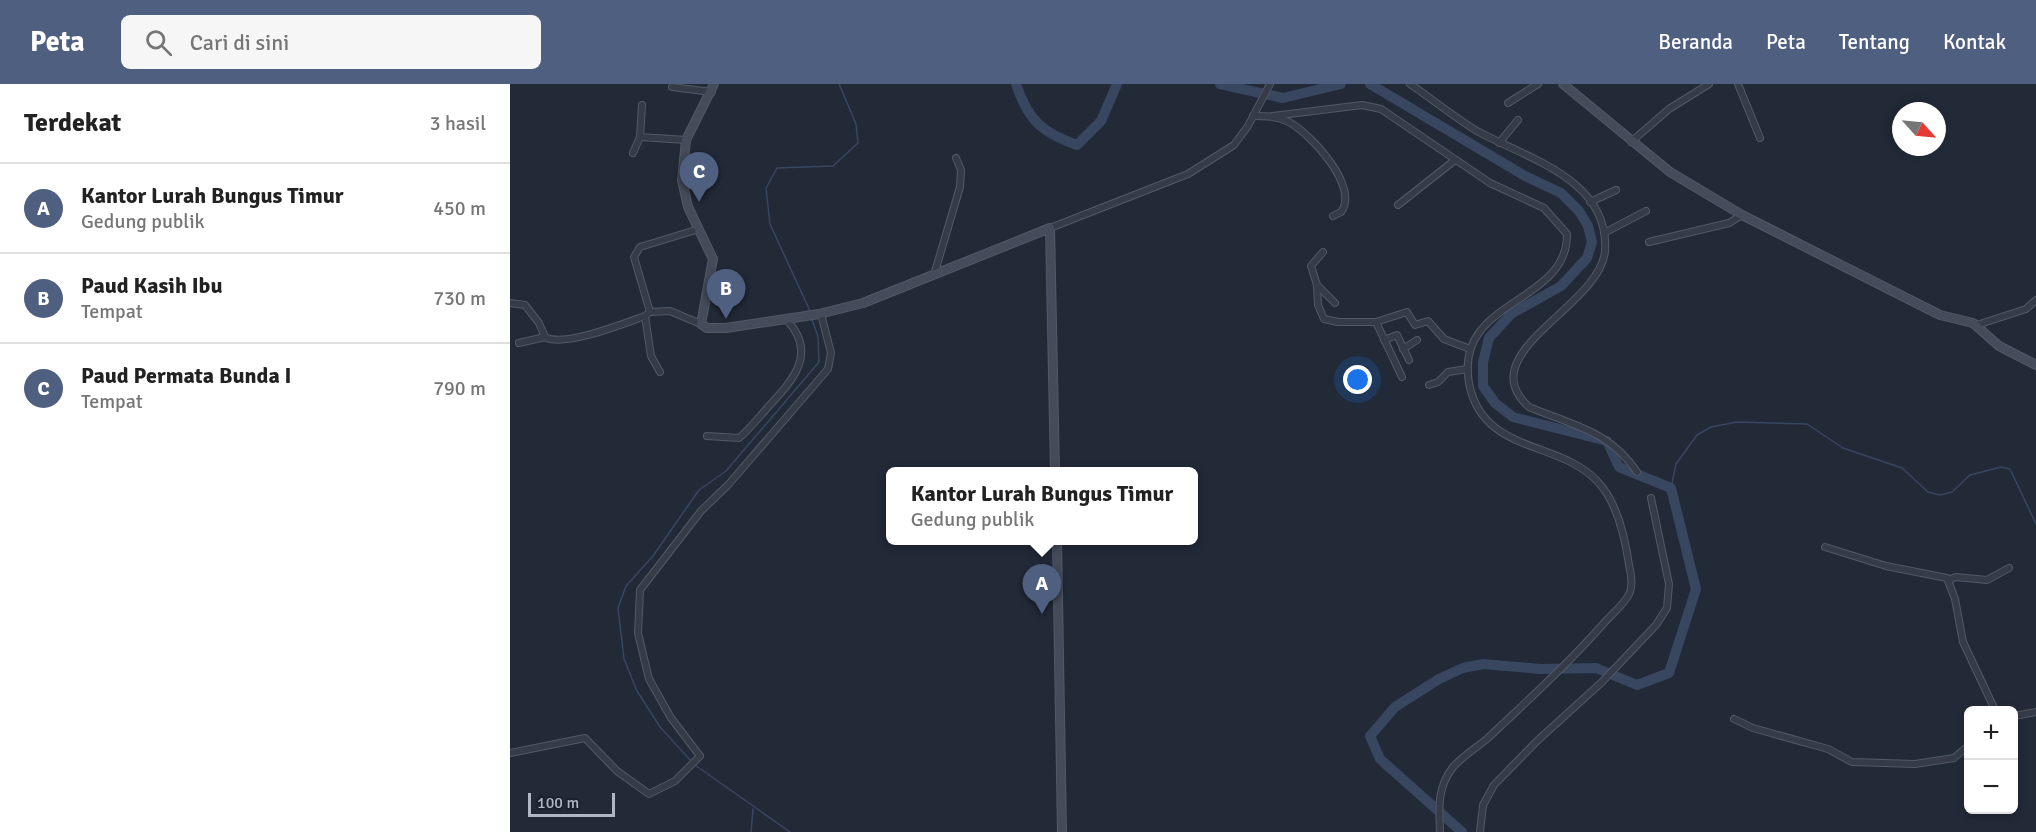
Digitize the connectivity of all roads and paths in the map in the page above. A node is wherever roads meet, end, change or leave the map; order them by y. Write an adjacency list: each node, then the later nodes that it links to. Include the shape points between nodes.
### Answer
1 (1270, 84): 11 (street)
2 (1410, 84): 18 (street)
3 (1538, 84): 9 (street)
4 (1563, 84): 17 (street)
5 (1709, 84): 17 (street, via 1669,109)
6 (1738, 84): 15 (street)
7 (714, 86): 8 (street); 16 (street)
8 (672, 87)
9 (1508, 103)
10 (642, 105): 14 (street)
11 (1254, 112): 12 (street); 28 (street, via 1234,145 1188,174)
12 (1273, 116): 21 (street, via 1371,106 1396,118); 27 (street, via 1303,133 1337,173 1346,201 1341,212)
13 (1518, 120): 18 (street)
14 (640, 137): 16 (street); 19 (street)
15 (1760, 138)
16 (686, 140): 29 (street, via 683,192)
17 (1631, 142): 26 (street, via 1670,172)
18 (1499, 143): 23 (street, via 1569,178)
19 (633, 153)
20 (956, 158): 33 (street, via 961,170 960,187)
21 (1455, 160): 24 (street); 49 (street, via 1490,183 1544,208 1567,234 1564,257 1542,283 1483,325)
22 (1616, 190): 23 (street)
23 (1591, 202): 30 (street)
24 (1398, 205)
25 (1646, 211): 30 (street)
26 (1742, 214): 31 (street, via 1717,227); 43 (street, via 1940,315)
27 (1333, 216)
28 (1050, 228): 33 (street); 57 (street)
29 (699, 229): 38 (street, via 640,247 635,252); 42 (street, via 713,259)
30 (1605, 232): 58 (street, via 1605,254 1596,278 1542,329 1520,355 1513,372 1520,399 1529,407 1605,438 1621,450)
31 (1649, 242)
32 (1323, 252): 34 (street, via 1311,266)
33 (934, 275): 39 (street, via 863,303)
34 (1317, 285): 37 (street); 41 (street, via 1318,305 1327,320)
35 (2036, 300): 43 (street, via 2026,309)
36 (510, 303): 44 (street, via 522,304 530,310)
37 (1335, 303)
38 (647, 314): 42 (street, via 670,311); 44 (street, via 561,340); 53 (street, via 651,356)
39 (820, 314): 40 (street); 69 (street, via 831,353 828,369 701,511 640,591 638,633 649,679 671,718 700,756 690,769 649,794 617,771 585,738)
40 (787, 319): 42 (street, via 726,328 707,328); 56 (street, via 802,344 790,383 739,438)
41 (1376, 322): 45 (street); 49 (street, via 1407,312 1415,325 1428,321 1444,339)
42 (701, 324)
43 (1977, 325): 51 (street, via 2000,346)
44 (545, 337): 47 (street)
45 (1384, 340): 48 (street, via 1396,335); 54 (street)
46 (1417, 340): 48 (street)
47 (519, 343)
48 (1403, 349): 50 (street)
49 (1470, 349): 52 (street)
50 (1409, 360)
51 (2036, 365)
52 (1467, 369): 55 (street, via 1448,372); 70 (street, via 1477,406 1486,419 1506,436 1578,467 1598,481 1614,507 1631,580 1627,597 1571,658 1453,767 1438,803)
53 (660, 372)
54 (1402, 377)
55 (1429, 385)
56 (708, 436)
57 (1055, 467)
58 (1637, 472)
59 (1651, 498): 72 (street, via 1669,600 1656,625 1494,785 1483,805)
60 (1057, 545): 71 (street)
61 (1826, 547): 63 (street)
62 (2009, 567): 63 (street, via 1987,580)
63 (1949, 580): 64 (street, via 1963,642)
64 (1993, 706)
65 (2036, 712): 66 (street)
66 (2018, 715)
67 (1734, 719): 68 (street, via 1828,749 1852,762 1915,764 1954,758)
68 (1964, 749)
69 (510, 753)
70 (1440, 828)
71 (1062, 832)
72 (1480, 832)

